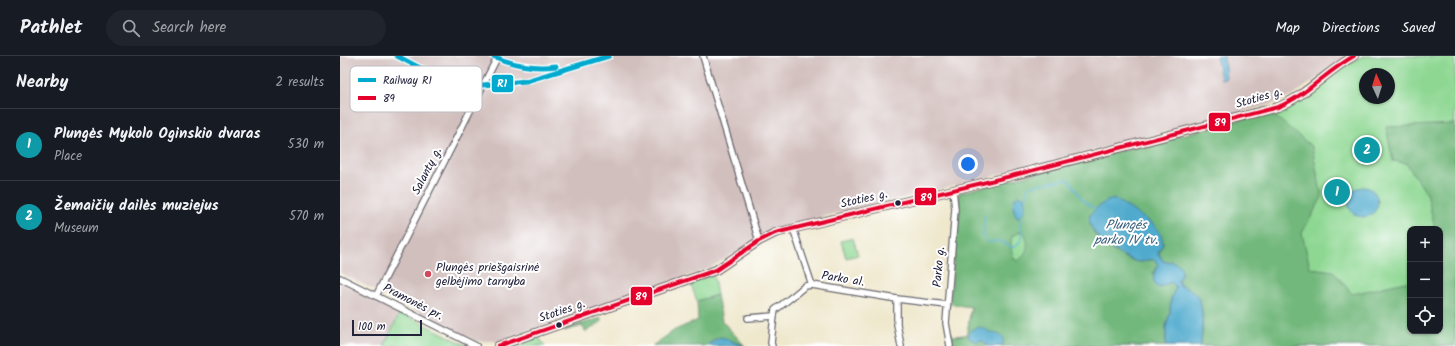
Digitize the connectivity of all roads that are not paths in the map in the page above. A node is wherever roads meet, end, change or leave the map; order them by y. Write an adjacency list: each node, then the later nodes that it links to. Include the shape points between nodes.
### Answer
1 (498, 56): 4 (street, Salantų g.)
2 (703, 56): 8 (street)
3 (1354, 56): 6 (main road, Stoties g., via 1300,96 1278,106)
4 (482, 87)
5 (469, 112): 11 (street, Salantų g.)
6 (953, 190): 7 (main road, Stoties g.); 13 (street, Parko g., via 955,209)
7 (794, 228): 8 (main road, Stoties g.); 10 (street)
8 (759, 241): 17 (main road, Stoties g., via 716,270)
9 (340, 278): 11 (street, Pramonės pr.)
10 (812, 285): 12 (street, Parko al.); 14 (street, Parko al., via 805,286 775,310)
11 (376, 296): 16 (street, Pramonės pr.)
12 (898, 299): 13 (street, Parko al.); 19 (street, via 897,324)
13 (947, 305): 20 (street, Parko g., via 946,323)
14 (774, 316): 15 (street); 18 (street)
15 (748, 318)
16 (476, 346)
17 (498, 346)
18 (772, 346)
19 (901, 346)
20 (950, 346)

